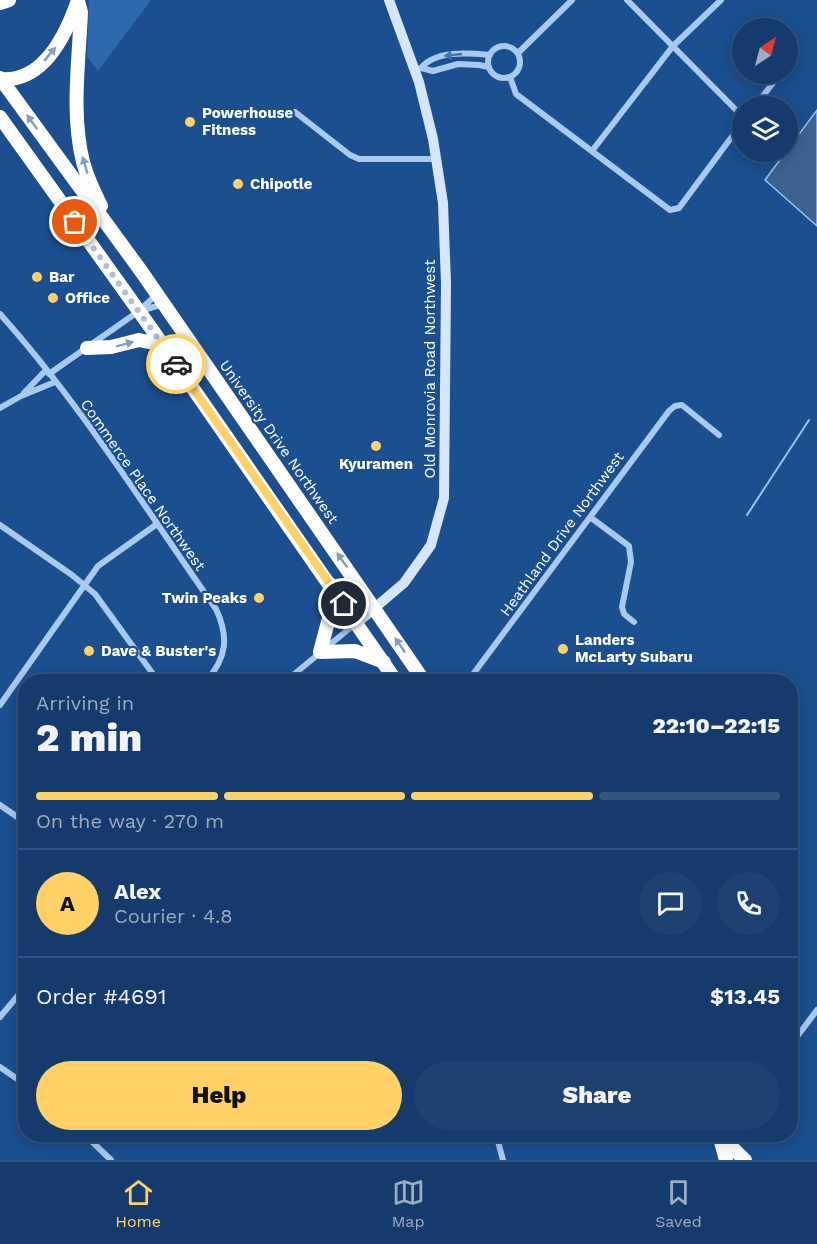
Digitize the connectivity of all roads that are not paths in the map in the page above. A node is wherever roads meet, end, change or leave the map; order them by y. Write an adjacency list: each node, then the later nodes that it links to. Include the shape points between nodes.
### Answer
1 (9, 0): 7 (highway)
2 (389, 0): 12 (street, Old Monrovia Road Northwest)
3 (572, 0): 9 (street)
4 (627, 0): 8 (street)
5 (721, 0): 8 (street)
6 (78, 1): 14 (highway, one-way to 6, via 24,75 50,57 66,33); 25 (highway, one-way to 6, via 91,186 80,145)
7 (0, 3)
8 (674, 46): 17 (street); 22 (street)
9 (518, 53): 10 (street, via 506,46 496,48); 13 (street, via 520,67)
10 (490, 55): 11 (street); 12 (street, one-way to 12, via 451,54 428,60)
11 (489, 67): 12 (street, via 458,64 433,71); 13 (street, via 495,75)
12 (418, 69): 24 (street, Old Monrovia Road Northwest)
13 (510, 77): 22 (street, via 516,94)
14 (0, 79): 25 (highway, University Drive Northwest, one-way to 14)
15 (772, 84): 16 (street)
16 (763, 96)
17 (732, 106)
18 (295, 112): 24 (street, via 359,159)
19 (0, 117): 23 (highway)
20 (0, 135): 23 (highway)
21 (732, 136): 22 (street, via 679,208 670,210)
22 (592, 151)
23 (26, 154): 27 (highway)
24 (437, 159): 41 (street, Old Monrovia Road Northwest, via 445,237 444,498 431,545 404,583)
25 (116, 237): 26 (highway, University Drive Northwest)
26 (160, 299): 27 (street); 27 (street); 41 (highway, University Drive Northwest, one-way to 26)
27 (139, 311): 29 (highway); 30 (street)
28 (0, 314): 31 (street, Commerce Place Northwest)
29 (163, 345): 30 (highway, one-way to 29, via 139,340); 39 (highway)
30 (87, 348): 31 (street)
31 (47, 372): 32 (street, Commerce Place Northwest); 33 (street)
32 (55, 382): 33 (street); 37 (street, Commerce Place Northwest)
33 (21, 396): 34 (street)
34 (0, 408)
35 (719, 435): 36 (street, Heathland Drive Northwest, via 682,405 675,406)
36 (590, 517): 42 (street, via 629,546 631,562 622,607); 52 (street, Heathland Drive Northwest)
37 (157, 524): 40 (street, via 98,566); 48 (street, Commerce Place Northwest, via 222,622 223,654)
38 (0, 525): 40 (street)
39 (330, 584): 43 (highway); 44 (highway)
40 (85, 585): 46 (street); 47 (street)
41 (375, 608): 43 (street, Old Monrovia Road Northwest); 51 (highway, University Drive Northwest, one-way to 41)
42 (634, 622)
43 (357, 623): 44 (street, Old Monrovia Road Northwest); 45 (highway)
44 (320, 652): 45 (highway, via 355,651); 49 (street, Old Monrovia Road Northwest)
45 (384, 662): 50 (highway)
46 (22, 674)
47 (153, 674)
48 (210, 674)
49 (294, 674)
50 (392, 674)
51 (419, 674)
52 (473, 674)
53 (18, 680): 54 (street)
54 (0, 705)
55 (0, 805): 56 (street)
56 (18, 817)
57 (18, 996): 59 (street)
58 (817, 1010): 60 (street)
59 (0, 1017)
60 (798, 1035)
61 (0, 1067): 62 (street)
62 (18, 1079)
63 (92, 1142): 67 (street)
64 (497, 1142): 68 (street)
65 (722, 1142): 69 (highway)
66 (727, 1142): 70 (highway)
67 (111, 1160)
68 (502, 1160)
69 (726, 1160)
70 (745, 1160)

